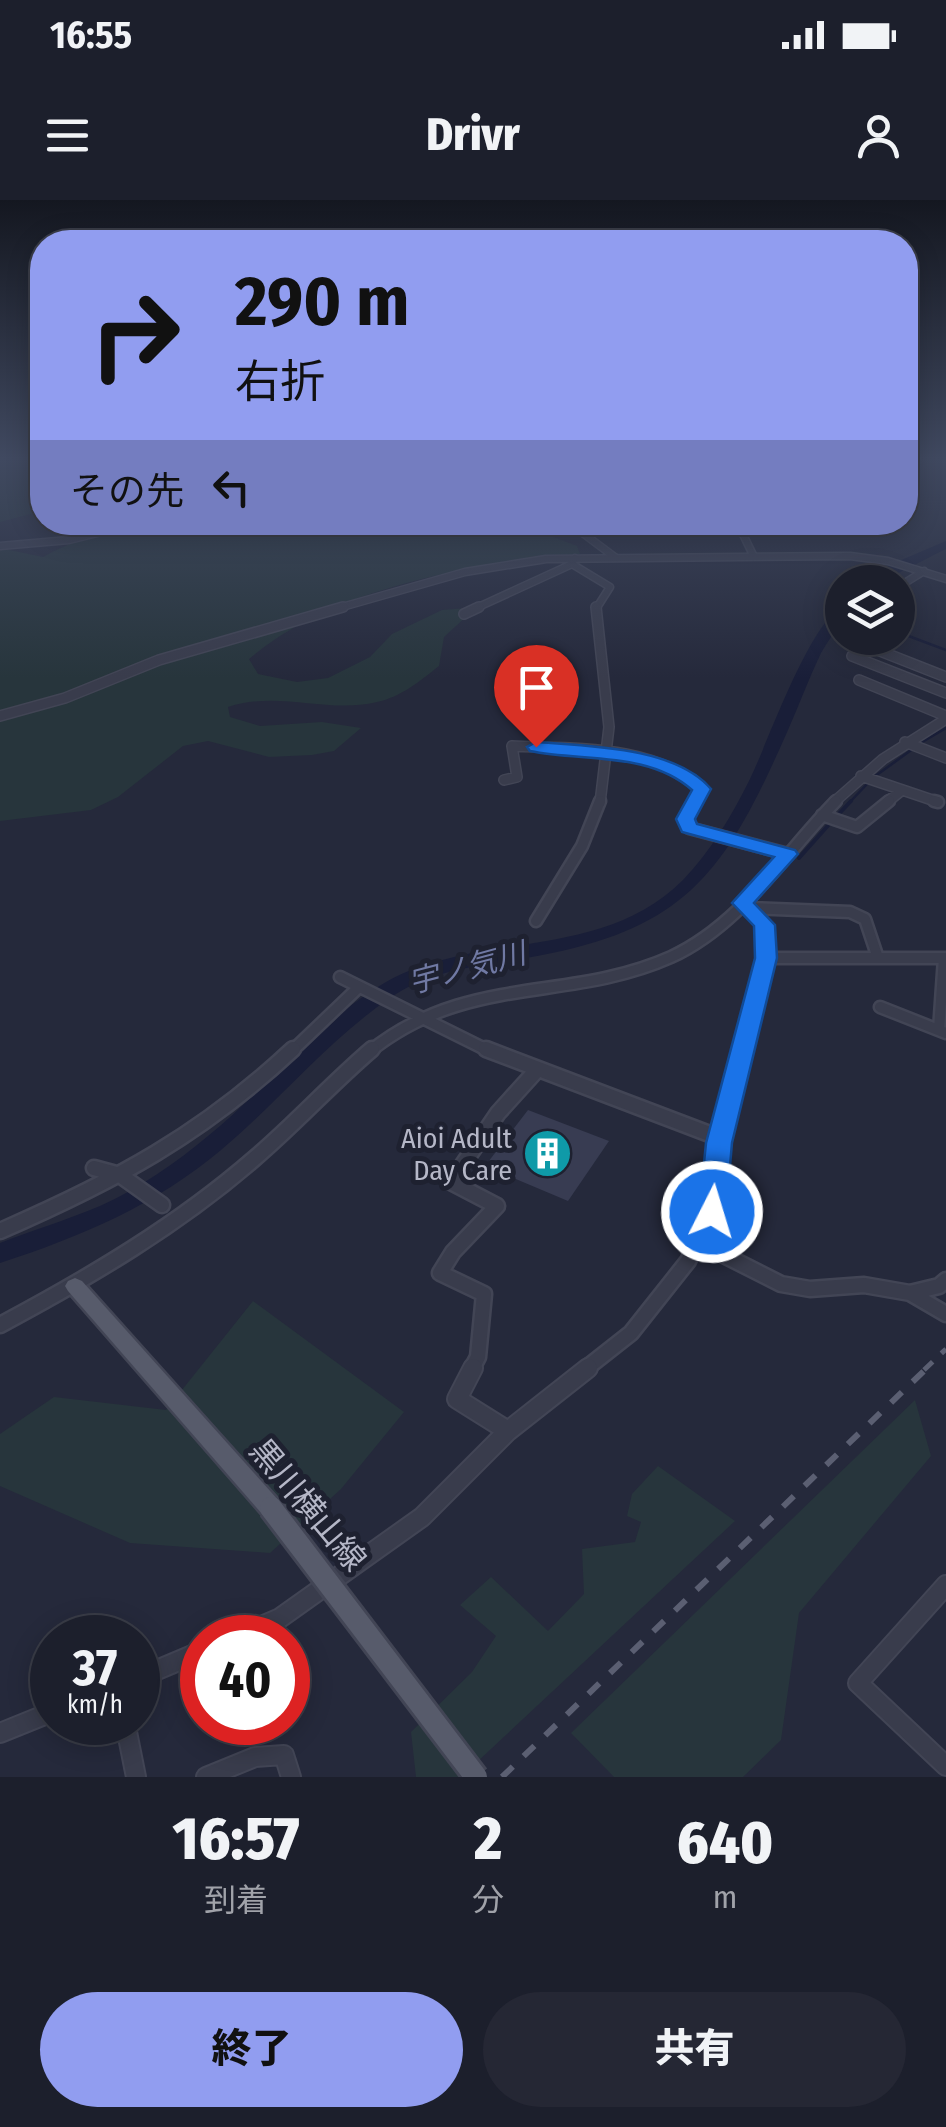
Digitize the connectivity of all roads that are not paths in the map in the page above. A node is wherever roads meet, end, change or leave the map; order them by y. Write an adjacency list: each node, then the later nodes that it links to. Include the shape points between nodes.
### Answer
1 (90, 535): 4 (street)
2 (590, 535): 6 (street)
3 (744, 535): 5 (street)
4 (0, 546)
5 (754, 556): 6 (street); 8 (street, via 850,556)
6 (616, 558): 7 (street)
7 (573, 561): 11 (street); 17 (street, via 531,560 466,572 159,660 52,703); 20 (street, via 609,589 596,608 610,704)
8 (923, 571): 9 (street); 10 (street)
9 (915, 576)
10 (946, 579)
11 (464, 614)
12 (853, 655): 16 (street)
13 (889, 655): 14 (street)
14 (946, 677)
15 (858, 680): 18 (street)
16 (946, 693)
17 (0, 716)
18 (946, 718): 19 (street)
19 (905, 742): 21 (street); 23 (street)
20 (607, 752): 24 (street, via 512,746 517,777); 28 (street, via 670,767 699,784 702,794 685,822 689,828); 30 (street, via 600,801)
21 (945, 758): 22 (street)
22 (929, 767)
23 (861, 776): 25 (street); 27 (street)
24 (504, 780)
25 (902, 790): 26 (street); 27 (street, via 856,827)
26 (938, 802)
27 (822, 815): 28 (street)
28 (788, 854): 29 (street)
29 (746, 906): 31 (street, via 850,912 865,919); 32 (street, via 768,934); 37 (street, via 678,954 608,974 511,989)
30 (536, 921)
31 (877, 954): 32 (street); 33 (street)
32 (766, 958): 40 (street)
33 (945, 958): 38 (street)
34 (340, 977): 35 (street)
35 (360, 989): 37 (street); 42 (street, via 216,1116)
36 (880, 1007): 38 (street)
37 (420, 1018): 39 (street); 47 (street, via 367,1053 250,1163)
38 (942, 1032)
39 (536, 1071): 40 (street); 51 (street, via 450,1182 497,1206 440,1272 484,1294 478,1357 458,1398)
40 (720, 1138): 45 (street, via 712,1212)
41 (94, 1168): 42 (street)
42 (122, 1176): 43 (street); 44 (street)
43 (162, 1204)
44 (0, 1230)
45 (700, 1243): 48 (street, via 781,1284); 51 (street, via 631,1333)
46 (946, 1280): 48 (street)
47 (75, 1286): 50 (street); 61 (main road, 黒川横山線, bridge, via 271,1508)
48 (910, 1293): 49 (street)
49 (946, 1314)
50 (0, 1325)
51 (508, 1431): 53 (street, via 422,1517)
52 (946, 1586): 57 (street, via 858,1683)
53 (284, 1615)
54 (30, 1721): 55 (street)
55 (0, 1733)
56 (130, 1745): 58 (street)
57 (946, 1766)
58 (136, 1777)
59 (206, 1777): 60 (street, via 254,1757 284,1754)
60 (291, 1777)
61 (476, 1777)

